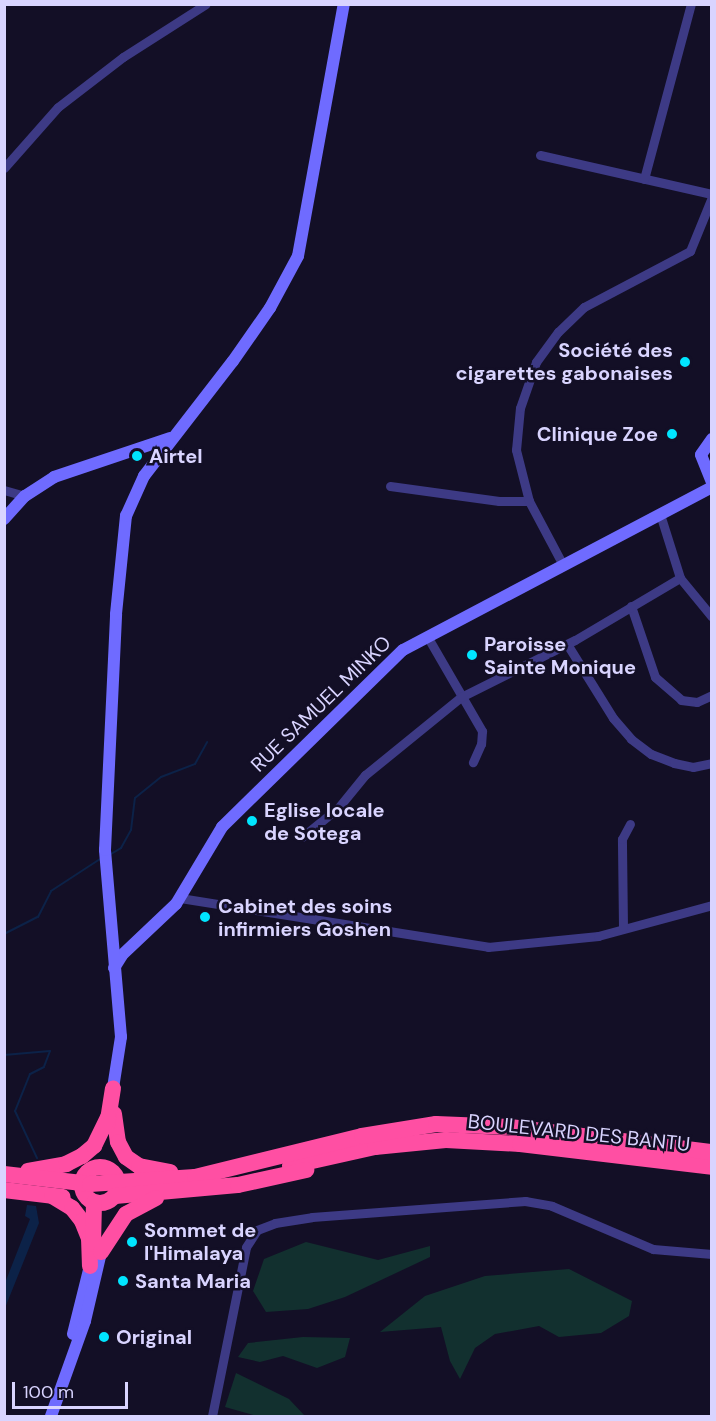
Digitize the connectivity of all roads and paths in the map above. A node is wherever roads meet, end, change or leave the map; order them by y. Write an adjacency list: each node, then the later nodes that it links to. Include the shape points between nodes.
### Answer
1 (206, 4): 5 (street, via 123,57 58,107)
2 (344, 4): 8 (street, via 298,256 247,342)
3 (691, 4): 6 (street)
4 (540, 155): 6 (street)
5 (4, 168)
6 (644, 179): 7 (street)
7 (711, 196): 17 (street, via 690,251 584,307 558,332 536,362 516,433 516,450)
8 (173, 435): 10 (street); 11 (street)
9 (711, 439): 12 (street, via 701,455)
10 (141, 448): 11 (street, via 152,452); 16 (street, via 62,473)
11 (151, 466): 35 (street, via 133,496 123,535 105,856)
12 (711, 482)
13 (394, 486): 17 (street, via 499,501)
14 (711, 486): 18 (street, RUE SAMUEL MINKO)
15 (4, 490): 16 (street)
16 (25, 496): 19 (street)
17 (529, 501): 20 (street)
18 (660, 514): 20 (street, RUE SAMUEL MINKO); 21 (street)
19 (4, 519)
20 (563, 565): 24 (street, RUE SAMUEL MINKO)
21 (680, 578): 22 (street); 23 (street)
22 (631, 606): 25 (street); 26 (street, via 655,677 681,700 697,702)
23 (711, 617)
24 (427, 636): 27 (street); 32 (street, RUE SAMUEL MINKO, via 378,673 222,827)
25 (567, 644): 27 (street); 29 (street, via 613,718 631,739 651,754 674,763)
26 (711, 695)
27 (461, 697): 28 (street, via 482,731); 31 (street, via 365,776 338,808)
28 (473, 762)
29 (711, 763)
30 (630, 824): 34 (street, via 622,839)
31 (302, 837)
32 (180, 898): 34 (street, via 488,947 598,936); 36 (street, RUE SAMUEL MINKO)
33 (711, 905): 34 (street)
34 (623, 927)
35 (110, 933): 36 (street, via 119,945); 37 (street)
36 (137, 942): 37 (street, RUE SAMUEL MINKO)
37 (114, 968): 38 (street, via 121,1037)
38 (113, 1088): 39 (highway)
39 (111, 1116): 44 (highway, via 94,1146 82,1156 66,1164); 45 (highway); 46 (highway); 47 (highway, via 126,1157 139,1166)
40 (436, 1132): 41 (highway, BOULEVARD DES BANTU, via 510,1127); 43 (highway, BOULEVARD DES BANTU); 47 (highway, via 313,1140); 50 (highway, BOULEVARD DES BANTU)
41 (711, 1152)
42 (4, 1165): 44 (highway)
43 (711, 1167)
44 (28, 1171): 45 (highway)
45 (88, 1172): 46 (highway); 53 (highway, via 81,1187)
46 (113, 1172): 47 (highway); 53 (highway, via 119,1184)
47 (170, 1172)
48 (4, 1174): 50 (highway, via 90,1184)
49 (4, 1183): 50 (highway, via 90,1192)
50 (195, 1184): 53 (highway); 54 (highway, via 137,1205 119,1221)
51 (4, 1190): 52 (highway)
52 (52, 1196): 53 (highway); 56 (highway, via 72,1208 82,1221 89,1238)
53 (101, 1200): 54 (highway); 56 (highway)
54 (101, 1252): 58 (street, via 86,1321)
55 (711, 1254): 59 (street, via 653,1249 552,1206 525,1200 275,1223 257,1230 246,1247)
56 (90, 1266): 57 (street, via 72,1338)
57 (44, 1416)
58 (51, 1416)
59 (212, 1416)

